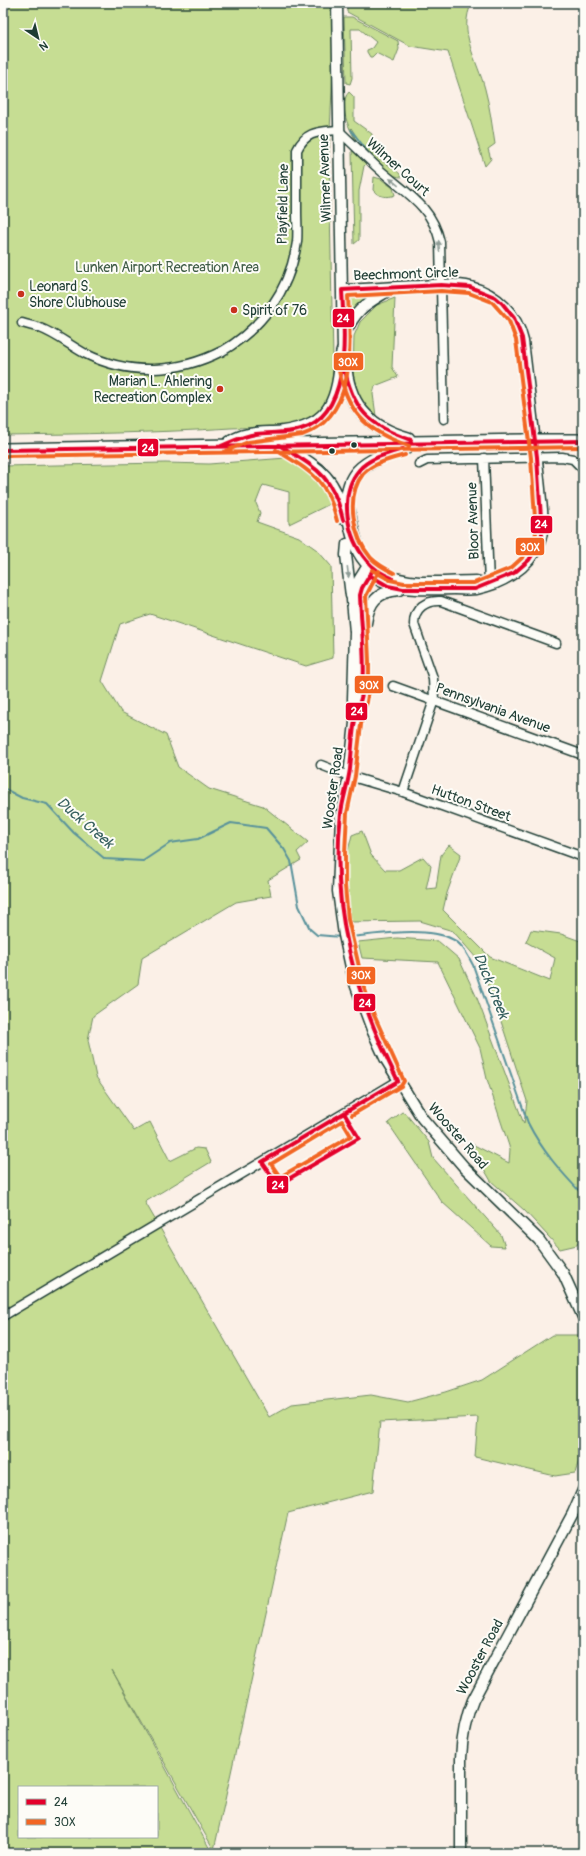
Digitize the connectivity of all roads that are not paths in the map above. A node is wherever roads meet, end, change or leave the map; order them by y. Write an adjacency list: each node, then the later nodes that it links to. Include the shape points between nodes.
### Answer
1 (336, 3): 2 (street, Wilmer Avenue)
2 (338, 130): 3 (street, Wilmer Court, one-way to 2, via 440,242 431,217 419,201 381,171); 5 (street, Wilmer Avenue); 6 (street, Playfield Lane, via 312,133 302,140 297,150 297,241 290,273 267,313 244,337 222,352 182,366 154,370 126,367 99,360 41,328)
3 (441, 285): 4 (street, Beechmont Circle); 9 (street, Wilmer Court); 15 (street, Beechmont Circle, via 470,287 495,297 514,318 523,341)
4 (392, 287): 5 (street, Beechmont Circle); 7 (street, via 364,305 350,322)
5 (342, 290): 7 (street, Wilmer Avenue)
6 (22, 323)
7 (343, 338): 8 (street, Wilmer Avenue)
8 (343, 352): 11 (highway, via 347,384 356,405 377,425 394,435); 13 (highway, via 340,385 334,403 323,418 307,427 281,433 247,435)
9 (444, 419)
10 (583, 441): 11 (highway, bridge)
11 (420, 442): 12 (highway); 20 (highway, via 366,464 348,489 347,504 353,537)
12 (279, 445): 13 (highway); 19 (highway, via 312,464 331,486 341,510)
13 (221, 446): 14 (highway)
14 (3, 450)
15 (537, 456): 16 (street); 18 (street, via 568,457); 21 (street, Beechmont Circle, via 542,522 539,544 522,567)
16 (484, 458): 17 (street, via 427,460); 21 (street, Bloor Avenue)
17 (419, 464)
18 (583, 469)
19 (347, 544): 20 (highway, via 354,558); 23 (street, one-way to 23)
20 (369, 569): 21 (street, via 404,580 476,581); 22 (street, Beechmont Circle, via 388,586); 23 (street, Wooster Road, via 355,588); 24 (street, Wooster Road, via 360,595)
21 (489, 584): 22 (street, Beechmont Circle, via 476,589)
22 (403, 590): 24 (street, via 383,594 370,605)
23 (352, 600): 28 (street, Wooster Road, via 355,632 353,699)
24 (363, 641): 28 (street, Wooster Road, via 360,701)
25 (556, 643): 27 (street, via 441,601 424,604 418,610 414,622 433,678)
26 (393, 686): 27 (street, Pennsylvania Avenue)
27 (434, 700): 29 (street, Pennsylvania Avenue); 32 (street)
28 (356, 714): 31 (street, Wooster Road)
29 (583, 755)
30 (321, 765): 31 (street)
31 (349, 776): 32 (street, Hutton Street); 34 (street, Wooster Road, via 341,816 338,891 348,957 373,1032)
32 (403, 792): 33 (street, Hutton Street)
33 (583, 857)
34 (398, 1081): 35 (street); 36 (street, Wooster Road, via 436,1136 551,1254 569,1284)
35 (3, 1316)
36 (583, 1317)
37 (583, 1490): 38 (street, Wooster Road, via 467,1714 461,1742)
38 (461, 1853)

